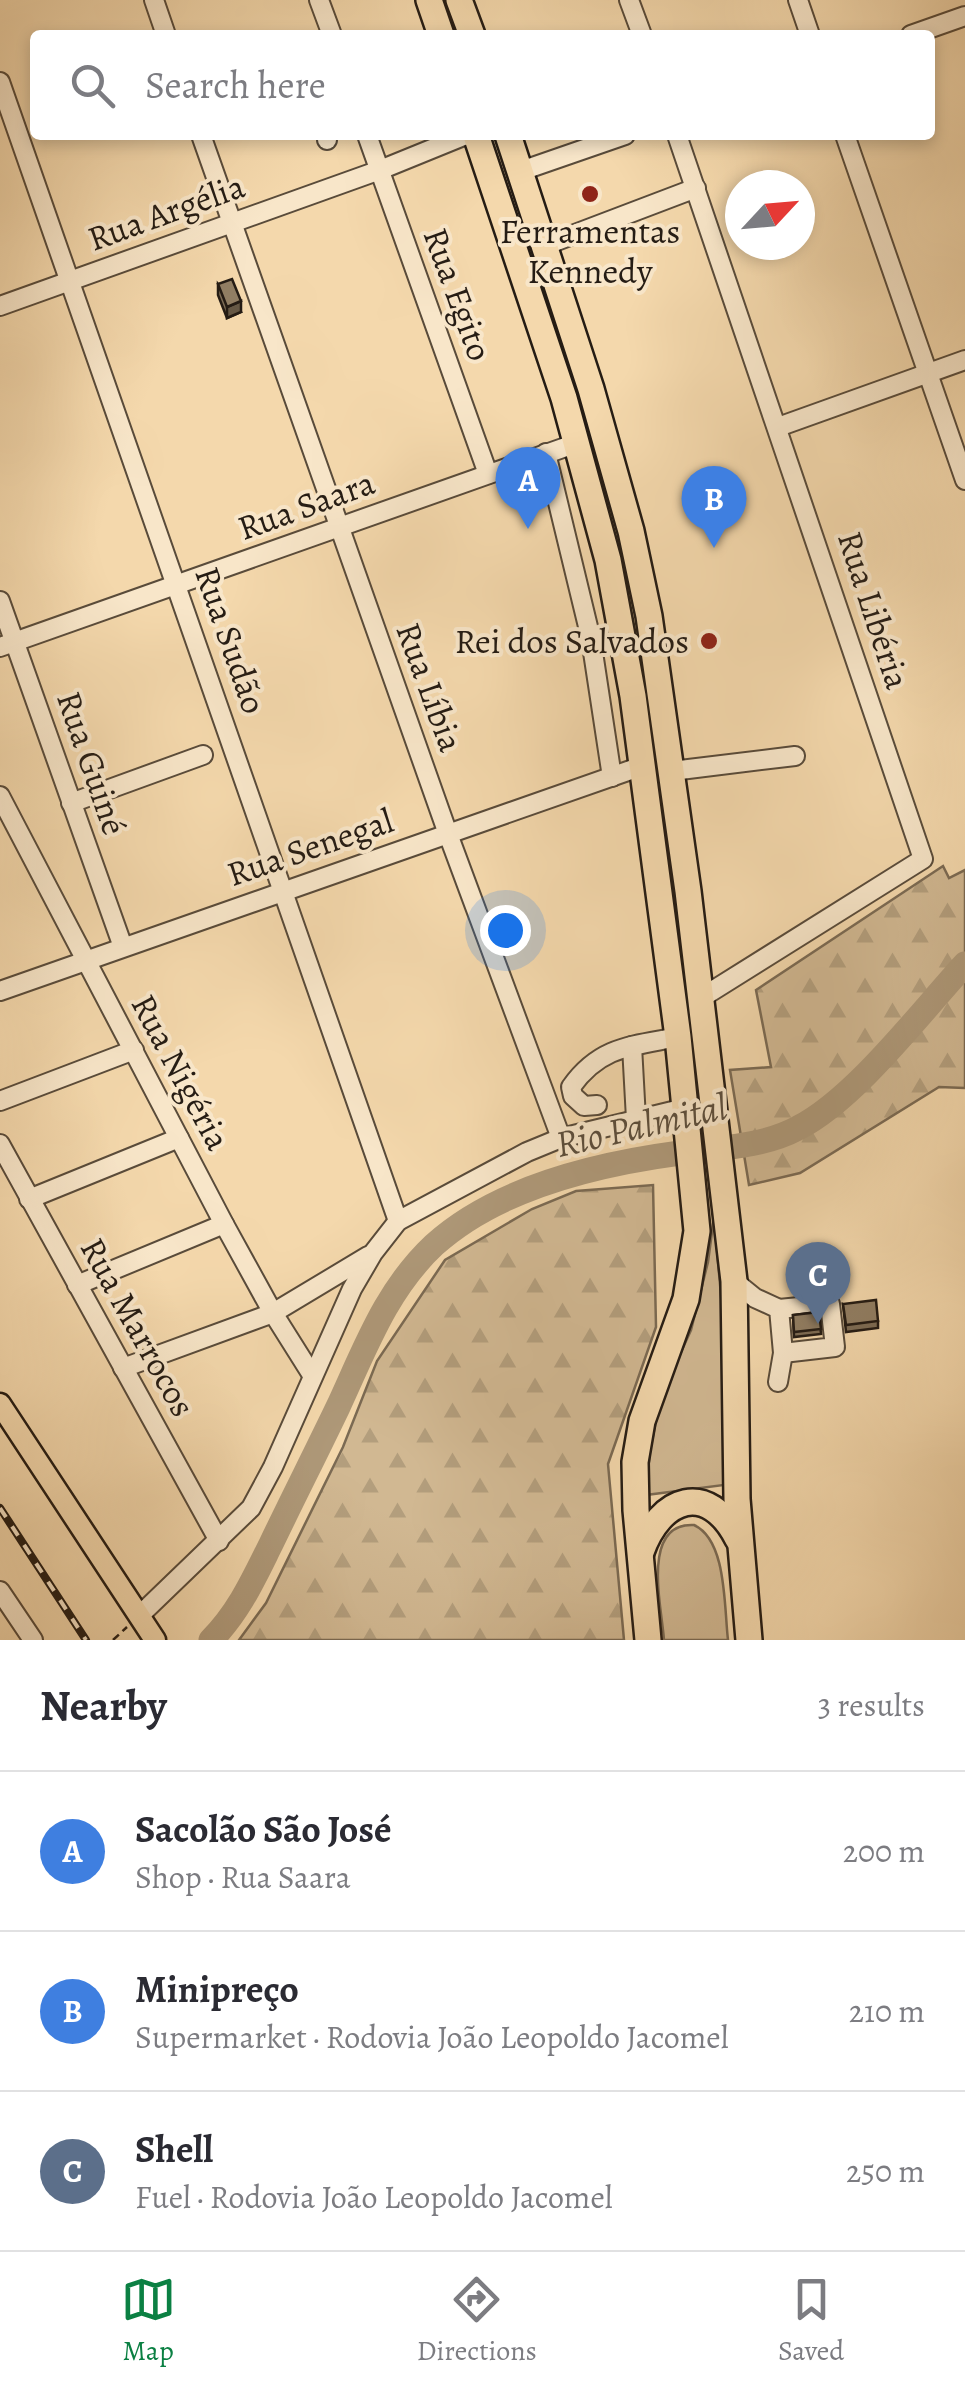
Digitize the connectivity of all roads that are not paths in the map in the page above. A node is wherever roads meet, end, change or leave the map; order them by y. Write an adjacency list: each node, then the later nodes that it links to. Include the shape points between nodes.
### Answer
1 (154, 0): 9 (street)
2 (319, 0): 10 (street)
3 (430, 0): 11 (highway)
4 (459, 0): 12 (highway)
5 (629, 0): 13 (street)
6 (798, 0): 14 (street)
7 (962, 0): 8 (street)
8 (965, 13): 15 (street)
9 (164, 30)
10 (330, 30)
11 (440, 30)
12 (470, 30)
13 (640, 30)
14 (808, 30)
15 (923, 30)
16 (0, 82): 31 (street, Rua Sudão)
17 (203, 140): 29 (street, Rua Líbia)
18 (369, 140): 26 (street, Rua Egito)
19 (454, 140): 26 (street, Rua Argélia)
20 (478, 140): 36 (highway)
21 (480, 140): 27 (highway, via 490,155)
22 (510, 140): 27 (highway)
23 (611, 140): 27 (street)
24 (679, 140): 28 (street, Rua Libéria)
25 (847, 140): 34 (street)
26 (380, 170): 29 (street, Rua Argélia); 38 (street, Rua Egito)
27 (521, 171): 30 (highway)
28 (696, 188): 30 (street); 35 (street, Rua Libéria)
29 (232, 223): 31 (street, Rua Argélia); 40 (street, Rua Líbia)
30 (546, 245): 47 (highway, via 632,531)
31 (71, 280): 32 (street, Rua Argélia); 41 (street, Rua Sudão)
32 (0, 306)
33 (965, 360): 34 (street)
34 (928, 373): 35 (street); 39 (street)
35 (778, 426): 56 (street, Rua Libéria, via 923,859)
36 (577, 443): 37 (street, Rua Saara); 46 (highway, via 622,627)
37 (546, 453): 38 (street, Rua Saara); 48 (street, via 592,640)
38 (488, 474): 40 (street, Rua Saara)
39 (965, 480)
40 (339, 526): 41 (street, Rua Saara); 51 (street, Rua Líbia)
41 (178, 586): 43 (street, Rua Saara); 52 (street, Rua Sudão)
42 (0, 600): 43 (street, Rua Guiné)
43 (7, 644): 50 (street, Rua Guiné)
44 (203, 755): 50 (street)
45 (795, 756): 47 (street)
46 (642, 766): 48 (street, Rua Senegal); 57 (highway)
47 (672, 770): 56 (highway)
48 (612, 777): 51 (street, Rua Senegal)
49 (0, 796): 54 (street, Rua Nigéria)
50 (71, 804): 53 (street, Rua Guiné)
51 (448, 834): 52 (street, Rua Senegal); 65 (street, Rua Líbia)
52 (282, 890): 53 (street, Rua Senegal); 68 (street, Rua Sudão)
53 (123, 947): 54 (street, Rua Senegal)
54 (86, 961): 55 (street, Rua Senegal); 59 (street, Rua Nigéria)
55 (0, 992)
56 (702, 998): 71 (highway)
57 (678, 1037): 58 (street); 62 (highway)
58 (632, 1046): 61 (street, via 585,1067 571,1087 584,1106); 63 (street)
59 (134, 1050): 60 (street); 64 (street, Rua Nigéria)
60 (0, 1101)
61 (597, 1105)
62 (685, 1108): 63 (street); 82 (highway, via 697,1231 676,1332 642,1421 634,1484)
63 (636, 1119): 65 (street)
64 (179, 1138): 67 (street); 69 (street, Rua Nigéria)
65 (561, 1138): 68 (street)
66 (0, 1144): 67 (street, Rua Marrocos)
67 (29, 1199): 72 (street, Rua Marrocos)
68 (398, 1221): 70 (street)
69 (224, 1224): 72 (street); 74 (street, Rua Nigéria)
70 (372, 1253): 74 (street); 77 (street)
71 (734, 1281): 73 (street); 81 (highway)
72 (77, 1285): 76 (street, Rua Marrocos)
73 (779, 1309): 75 (street); 75 (street, via 830,1304 835,1348)
74 (273, 1313): 76 (street); 77 (street, Rua Nigéria)
75 (783, 1353): 78 (street)
76 (123, 1368): 80 (street, Rua Marrocos)
77 (312, 1374): 80 (street, via 260,1494)
78 (778, 1382)
79 (0, 1404): 84 (main road)
80 (220, 1541): 84 (street)
81 (740, 1543): 82 (highway, via 717,1511 691,1501 660,1517); 88 (highway)
82 (641, 1552): 87 (highway)
83 (0, 1591): 85 (street)
84 (139, 1616): 86 (main road)
85 (33, 1640)
86 (155, 1640)
87 (648, 1640)
88 (749, 1640)

